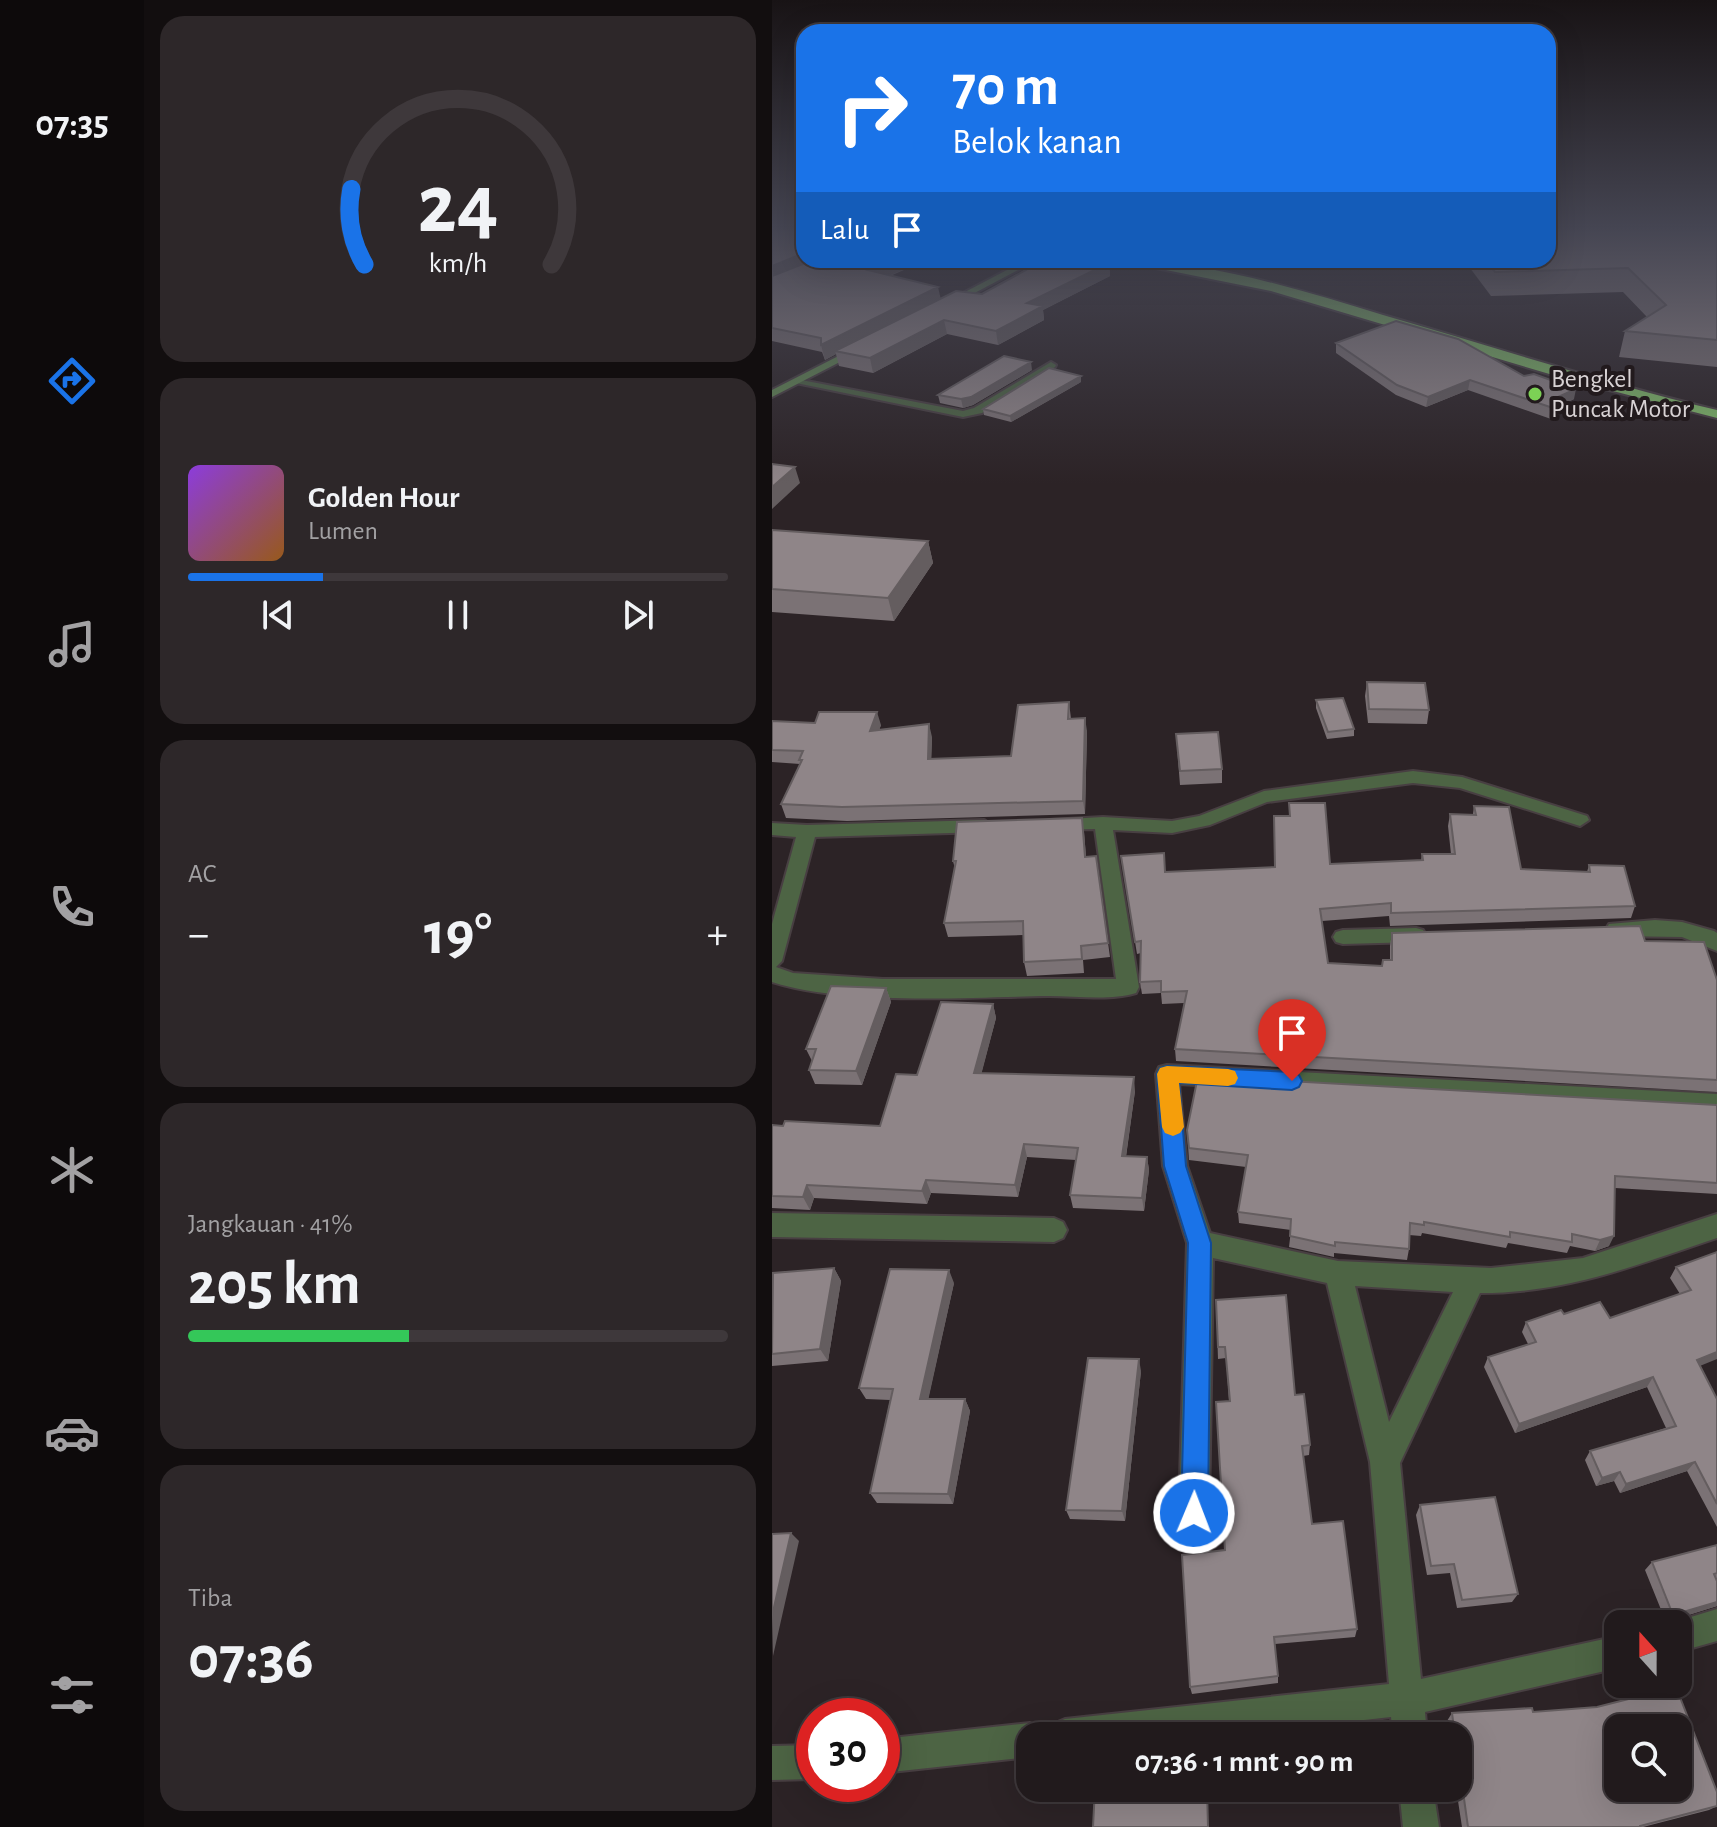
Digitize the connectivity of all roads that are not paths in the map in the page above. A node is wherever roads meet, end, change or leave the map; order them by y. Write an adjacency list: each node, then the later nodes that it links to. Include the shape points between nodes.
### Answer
1 (1374, 313): 8 (highway, via 1582,379)
2 (1410, 313): 7 (highway)
3 (866, 345): 5 (street)
4 (1051, 365): 5 (street, via 978,411 963,414)
5 (796, 382): 6 (street)
6 (772, 394)
7 (1717, 400)
8 (1717, 414)
9 (1580, 820): 10 (street, via 1462,783 1413,777 1264,797 1172,827)
10 (1103, 823): 11 (street); 20 (street, via 1128,987 831,986 781,980)
11 (1040, 825)
12 (1009, 826): 14 (street)
13 (772, 829): 14 (street)
14 (807, 831): 19 (street)
15 (1596, 929): 18 (street, via 1659,927)
16 (1438, 934): 17 (street)
17 (1343, 937)
18 (1717, 943)
19 (772, 961)
20 (772, 974)
21 (1717, 1104): 25 (street, via 1167,1074 1175,1166)
22 (772, 1225): 24 (street)
23 (1717, 1226): 27 (street, via 1584,1270)
24 (1054, 1230)
25 (1200, 1243): 26 (street); 29 (street)
26 (1338, 1273): 27 (street); 28 (street)
27 (1472, 1281): 28 (street)
28 (1385, 1462): 33 (street)
29 (1194, 1513)
30 (1717, 1625): 31 (street)
31 (1692, 1632)
32 (1604, 1655): 33 (street)
33 (1406, 1699): 34 (street); 35 (street)
34 (1194, 1722)
35 (1408, 1722)
36 (1016, 1742): 37 (street)
37 (900, 1754)
38 (796, 1762): 39 (street)
39 (772, 1763)
40 (1418, 1802): 41 (street)
41 (1421, 1827)

